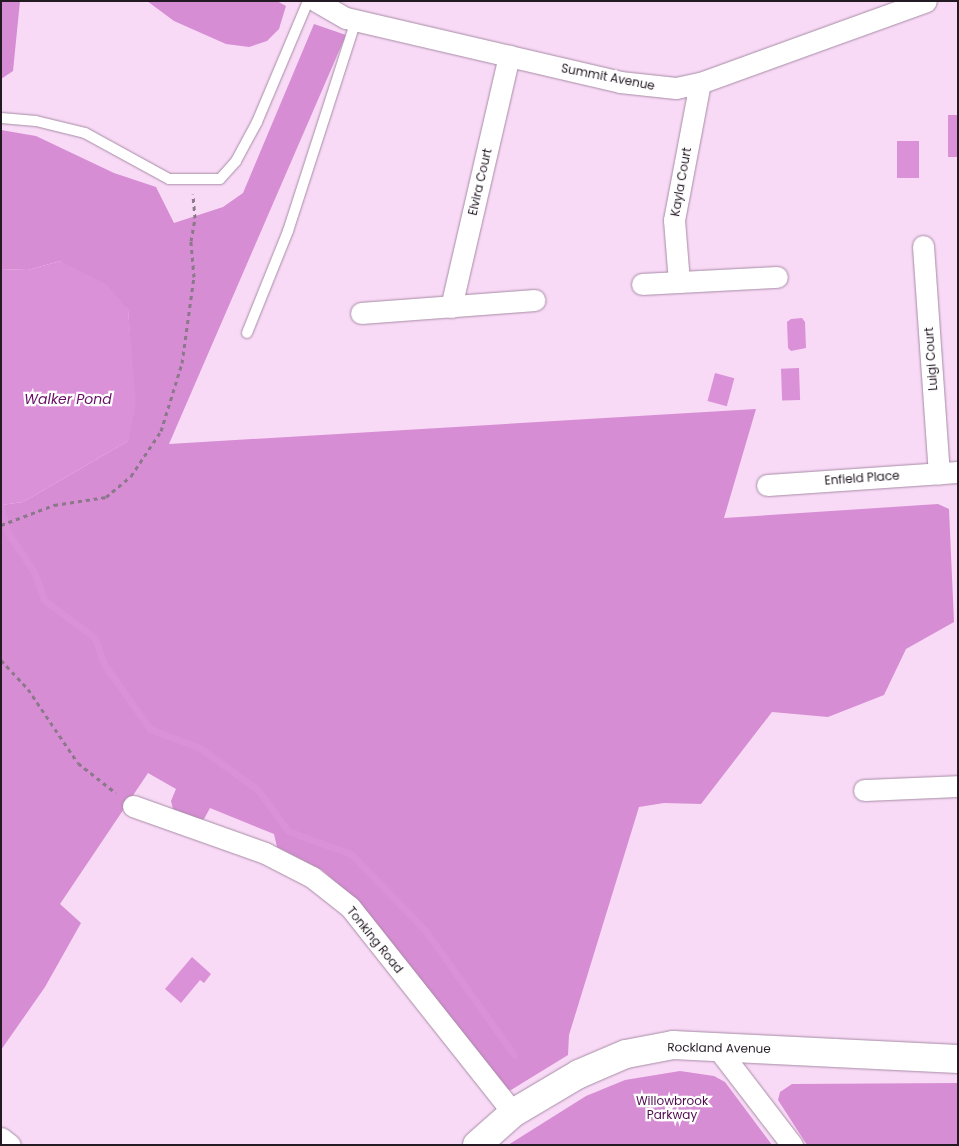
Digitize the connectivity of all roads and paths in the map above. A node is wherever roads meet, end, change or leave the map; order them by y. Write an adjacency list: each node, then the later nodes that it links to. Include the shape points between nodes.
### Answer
1 (308, 1): 8 (lane, via 256,122 236,161)
2 (316, 1): 4 (street, Summit Avenue)
3 (926, 1): 6 (street, Summit Avenue)
4 (356, 20): 5 (street, Summit Avenue); 16 (lane, via 288,231)
5 (509, 56): 6 (street, Summit Avenue, via 653,87 676,88); 14 (street, Elvira Court)
6 (700, 83): 11 (street, Kayla Court, via 674,220)
7 (1, 118): 8 (lane, via 36,121 85,132 169,179)
8 (220, 179): 19 (path, via 193,195 193,286 182,363 162,431 131,476 106,497 54,505)
9 (924, 246): 17 (street, Luigi Court)
10 (777, 277): 11 (street)
11 (680, 282): 12 (street)
12 (642, 284)
13 (535, 300): 14 (street)
14 (451, 307): 15 (street)
15 (361, 313)
16 (247, 333)
17 (948, 472): 18 (street, Enfield Place)
18 (767, 485)
19 (1, 525)
20 (1, 660): 23 (path, via 28,689 78,763)
21 (958, 786): 22 (street)
22 (864, 790)
23 (134, 806): 26 (street, Tonking Road, via 265,853 312,877 350,907)
24 (716, 1046): 25 (street, Rockland Avenue); 26 (street, Rockland Avenue, via 673,1045 626,1054 579,1074); 30 (street)
25 (958, 1059)
26 (513, 1113): 29 (street, Rockland Avenue)
27 (1, 1138): 28 (street)
28 (10, 1145)
29 (477, 1145)
30 (792, 1145)

